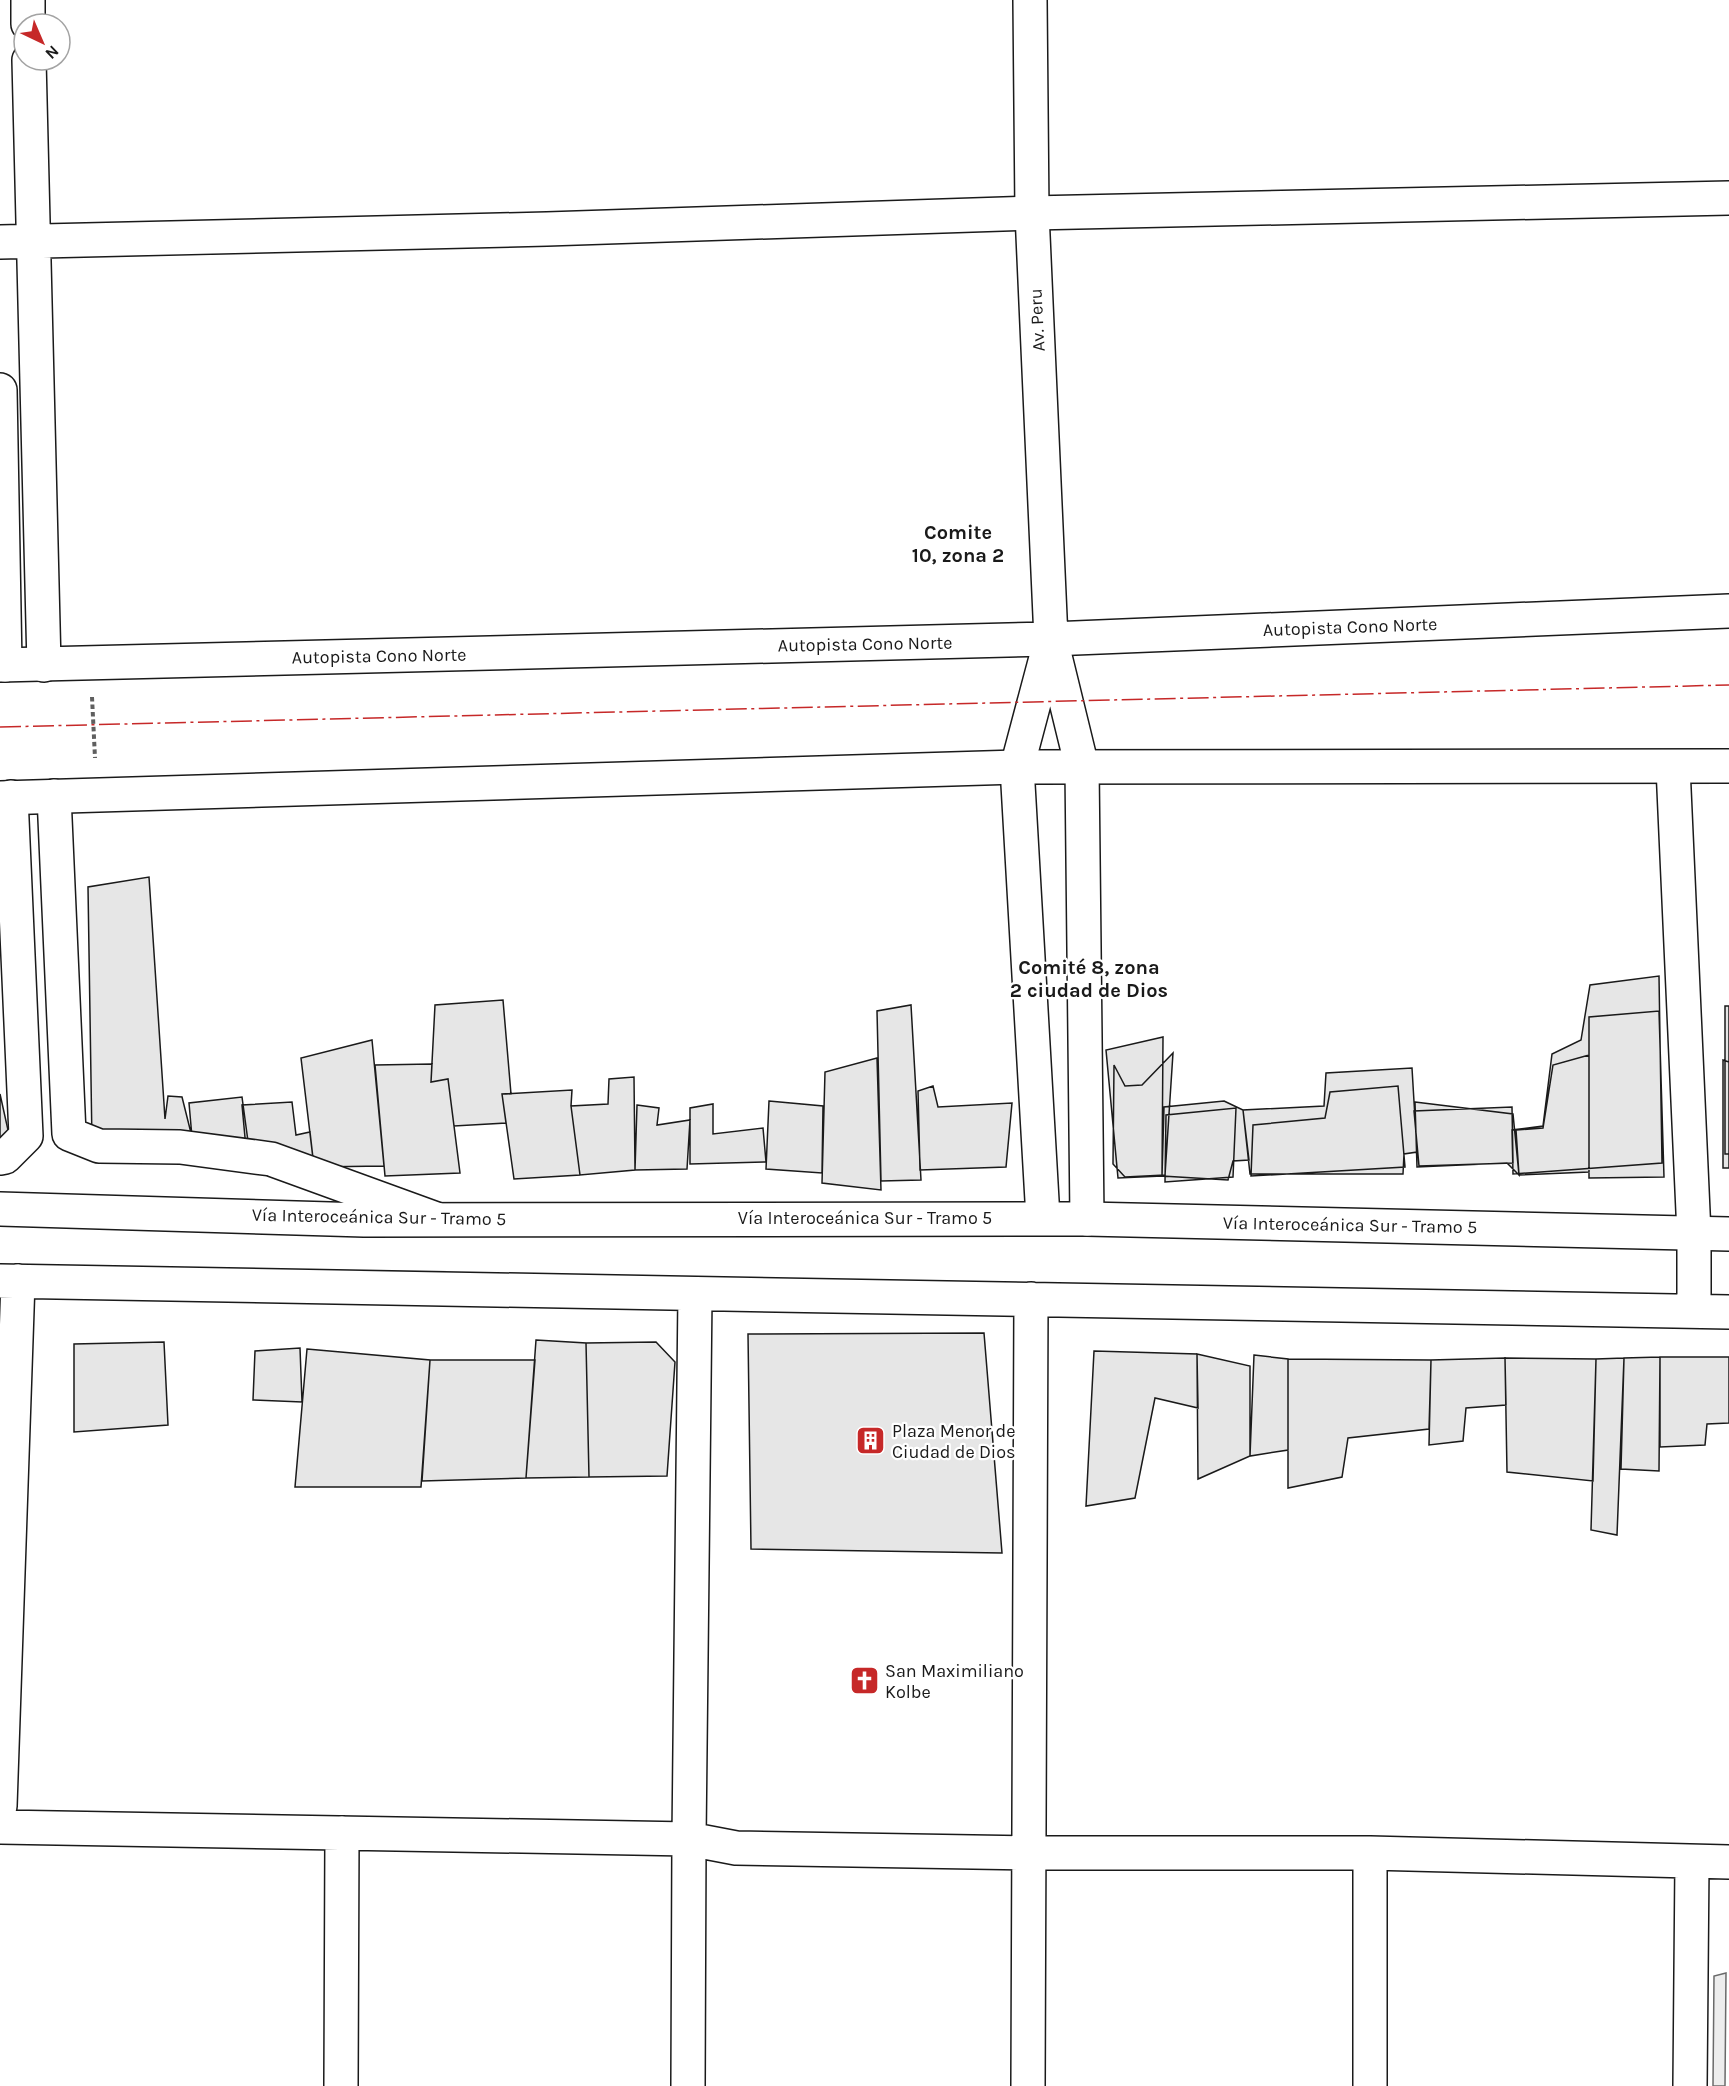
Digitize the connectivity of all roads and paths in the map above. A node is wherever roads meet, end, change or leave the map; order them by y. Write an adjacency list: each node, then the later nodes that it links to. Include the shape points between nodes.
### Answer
1 (1030, 0): 4 (main road, Av. Peru)
2 (29, 72): 5 (main road)
3 (1729, 198): 4 (main road)
4 (1032, 213): 5 (main road, via 547,230); 9 (main road, Av. Peru)
5 (33, 241): 6 (main road); 12 (main road)
6 (0, 243)
7 (0, 390): 11 (main road)
8 (1729, 611): 9 (main road, Autopista Cono Norte)
9 (1051, 639): 10 (main road, Autopista Cono Norte); 15 (main road); 16 (main road)
10 (91, 664): 12 (main road, Autopista Cono Norte); 17 (path)
11 (3, 665): 12 (main road, Autopista Cono Norte)
12 (44, 665)
13 (1673, 766): 14 (main road); 16 (main road); 25 (main road)
14 (1729, 766)
15 (1017, 767): 16 (main road); 17 (main road); 22 (main road)
16 (1082, 767): 23 (main road)
17 (97, 795): 18 (main road)
18 (54, 796): 19 (main road); 24 (main road, via 69,1134 99,1146 180,1147 271,1159)
19 (6, 798): 20 (main road, via 26,1136)
20 (0, 1158)
21 (0, 1209): 24 (main road, Vía Interoceánica Sur - Tramo 5)
22 (1043, 1218): 23 (main road, Vía Interoceánica Sur - Tramo 5); 24 (main road, Vía Interoceánica Sur - Tramo 5)
23 (1087, 1218): 25 (main road, Vía Interoceánica Sur - Tramo 5)
24 (437, 1219)
25 (1694, 1234): 26 (main road, Vía Interoceánica Sur - Tramo 5); 30 (main road)
26 (1729, 1234)
27 (9, 1281): 28 (main road); 32 (main road)
28 (695, 1294): 29 (main road); 35 (main road)
29 (1031, 1299): 30 (main road); 36 (main road)
30 (1694, 1311): 31 (main road)
31 (1729, 1312)
32 (0, 1806)
33 (0, 1827): 34 (main road)
34 (342, 1833): 35 (main road); 40 (main road)
35 (689, 1839): 36 (main road, via 736,1848); 41 (main road)
36 (1029, 1852): 37 (main road); 42 (main road)
37 (1370, 1853): 38 (main road); 43 (main road)
38 (1692, 1862): 39 (main road); 44 (main road)
39 (1729, 1862)
40 (340, 2086)
41 (688, 2086)
42 (1028, 2086)
43 (1370, 2086)
44 (1690, 2086)

